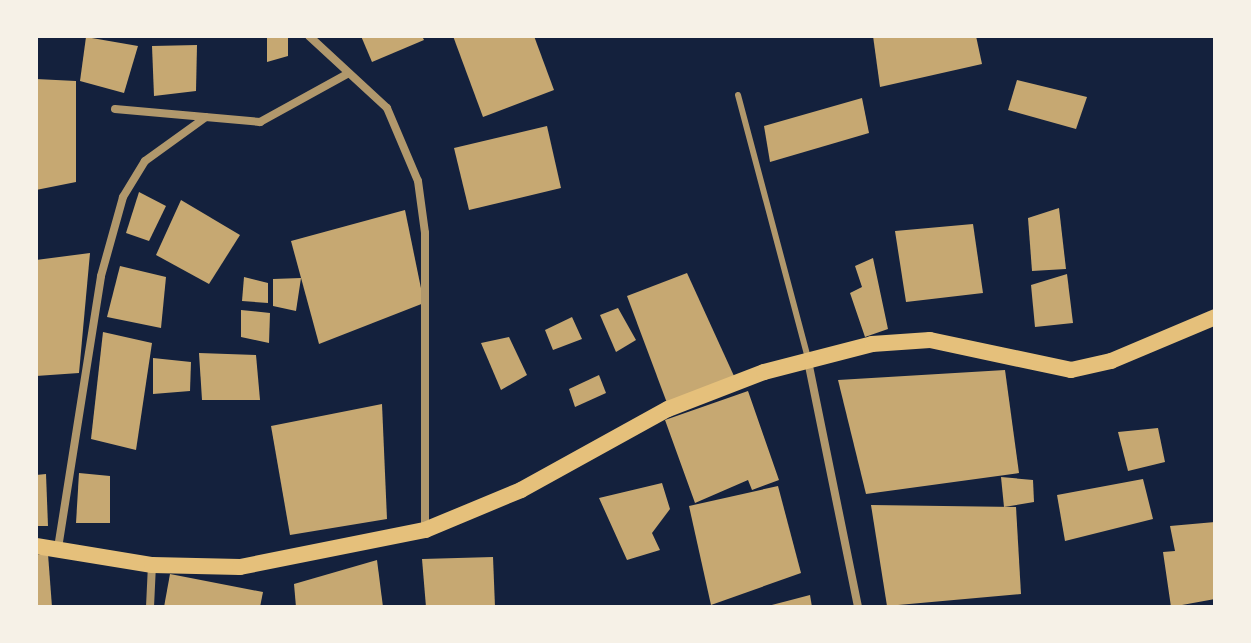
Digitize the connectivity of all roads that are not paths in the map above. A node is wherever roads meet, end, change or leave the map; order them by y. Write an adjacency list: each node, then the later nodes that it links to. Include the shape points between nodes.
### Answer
1 (309, 36): 2 (street)
2 (347, 74): 5 (street, via 260,122); 8 (street, via 387,108 418,181 425,233)
3 (738, 95): 7 (lane)
4 (115, 109): 5 (street)
5 (206, 117): 10 (street, via 145,161 123,197 101,276)
6 (1215, 317): 7 (main road, via 1111,361 1071,370 930,340 872,344)
7 (808, 360): 8 (main road, via 657,414 521,490); 13 (street)
8 (425, 530): 11 (main road, via 240,567)
9 (36, 546): 10 (main road)
10 (58, 548): 11 (main road)
11 (152, 565): 12 (street)
12 (150, 607)
13 (858, 607)

